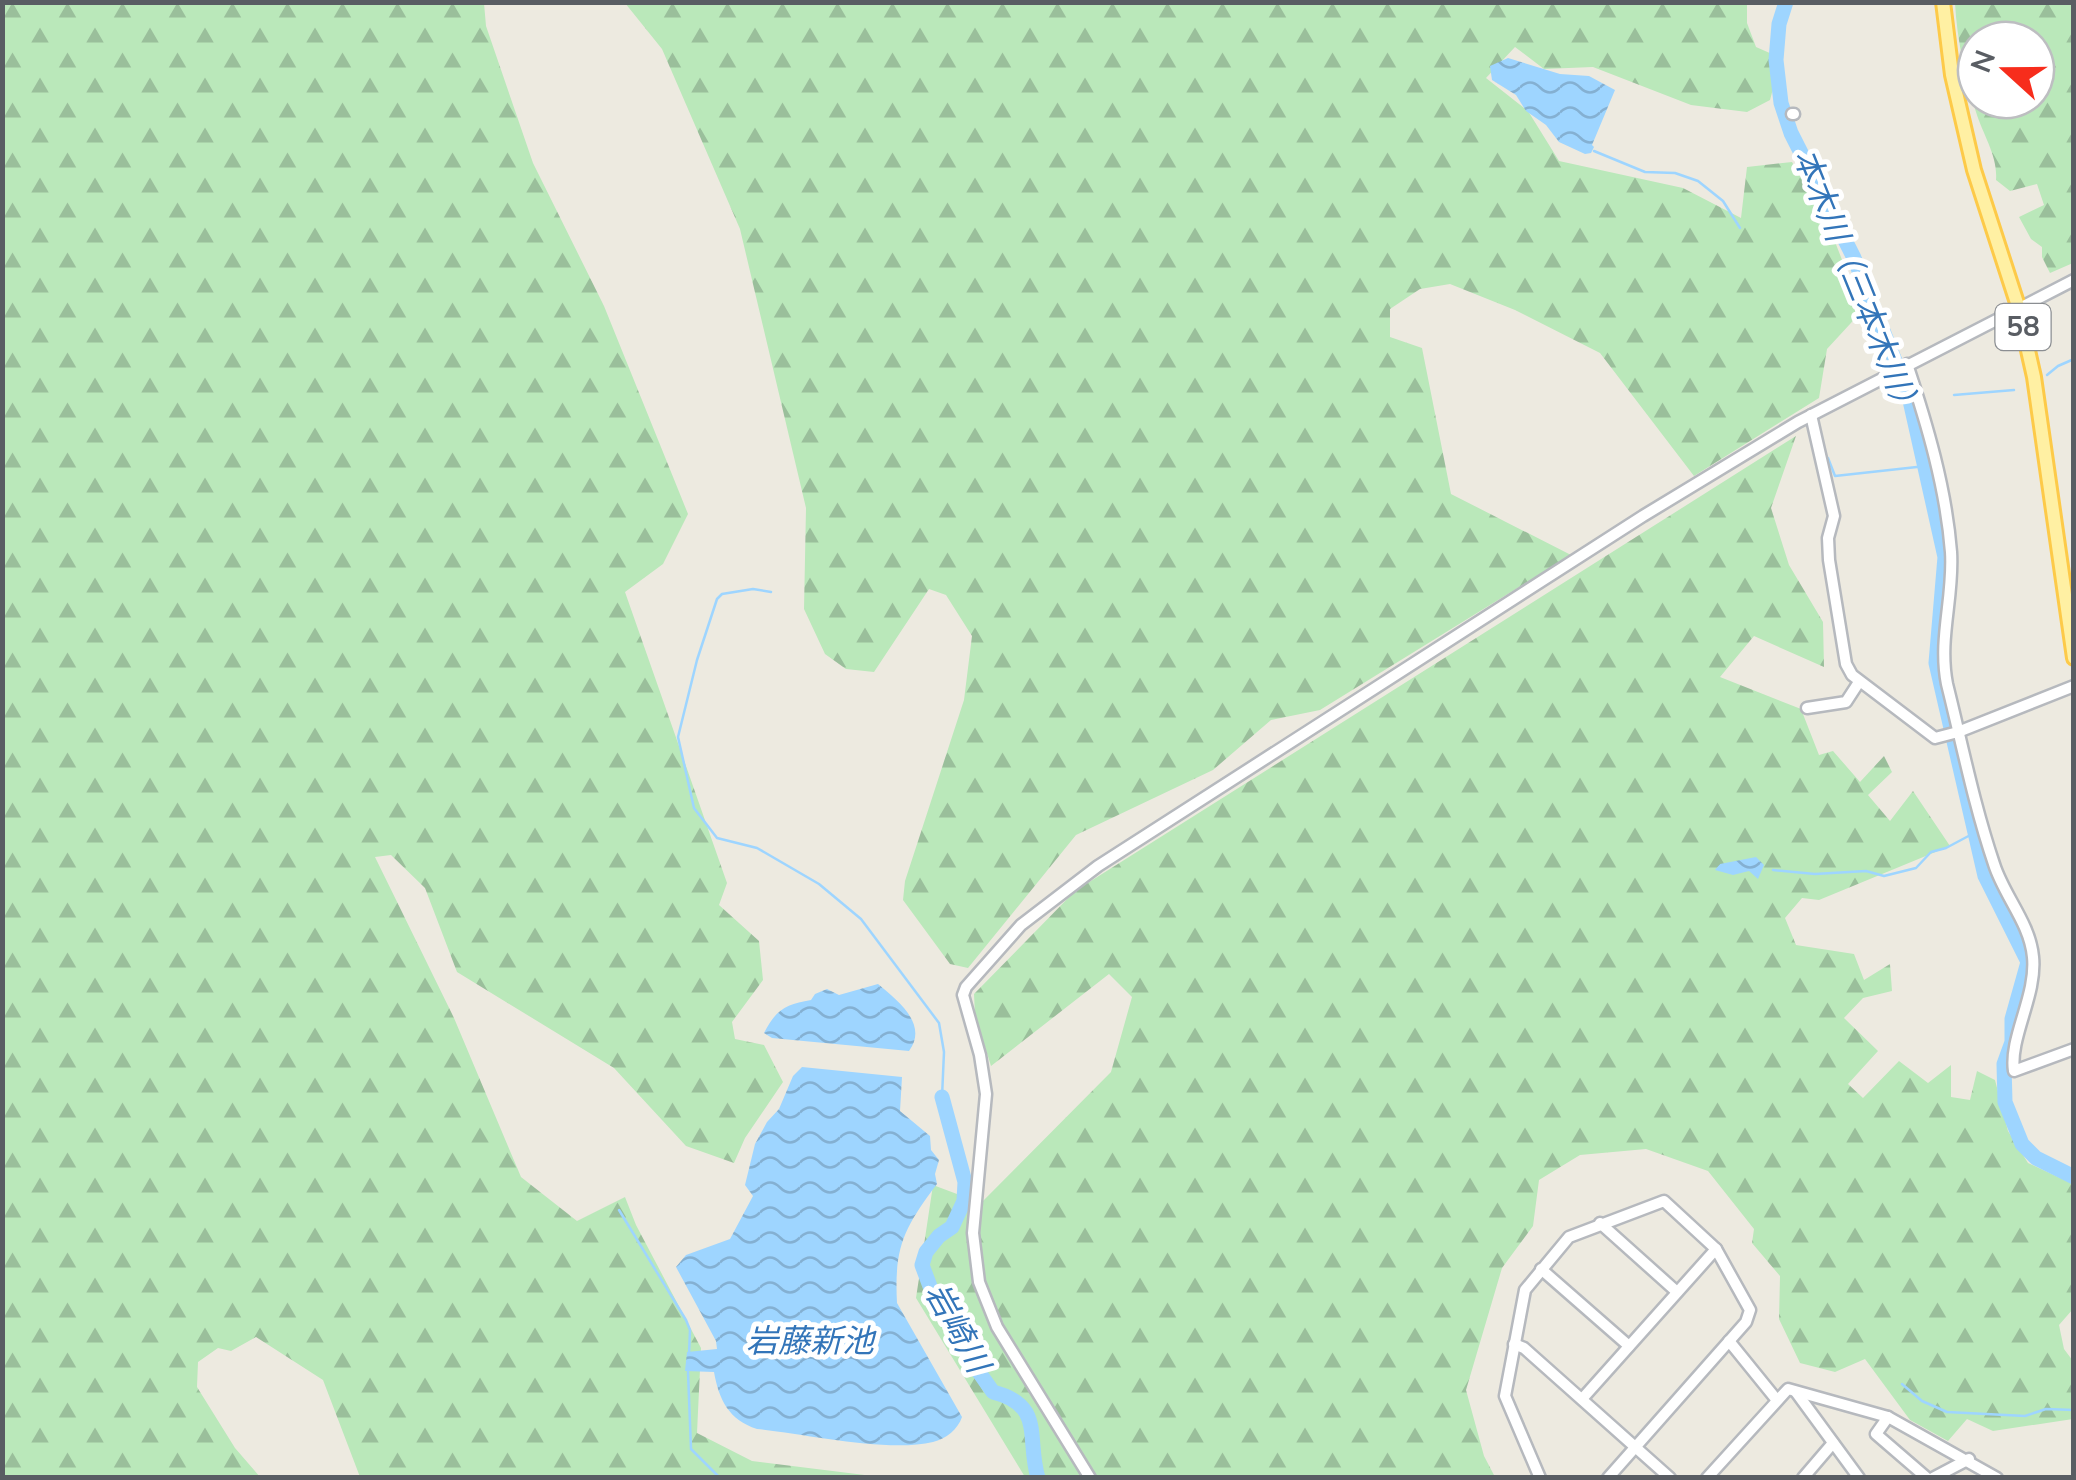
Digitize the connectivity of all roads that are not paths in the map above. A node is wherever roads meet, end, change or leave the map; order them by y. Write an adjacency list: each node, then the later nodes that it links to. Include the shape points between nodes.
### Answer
1 (1943, 2): 3 (main road, 58, via 1970,154)
2 (2074, 280): 3 (street)
3 (2018, 306): 4 (street); 6 (main road, 58)
4 (1907, 364): 5 (street); 10 (street, via 1940,483 1950,553 1942,652)
5 (1811, 415): 7 (street, via 1834,516 1829,560 1846,664); 26 (street, via 1098,866 1021,926 966,987 963,1003 986,1094 972,1233 979,1282 997,1327)
6 (2074, 658)
7 (1859, 682): 9 (street, via 1846,702); 10 (street, via 1935,738)
8 (2074, 686): 10 (street)
9 (1807, 708)
10 (1958, 732): 11 (street, via 1995,870 2033,958 2014,1071)
11 (2074, 1050)
12 (1600, 1223): 13 (street, via 1664,1200); 14 (street, via 1569,1237); 15 (street)
13 (1716, 1249): 15 (street); 16 (street, via 1750,1310)
14 (1541, 1269): 17 (street, via 1525,1290); 18 (street)
15 (1677, 1292): 18 (street)
16 (1729, 1341): 20 (street); 24 (street)
17 (1514, 1344): 21 (street); 27 (street, via 1505,1396)
18 (1628, 1346): 21 (street)
19 (1796, 1392): 20 (street, via 1788,1388); 22 (street); 23 (street)
20 (1776, 1398): 30 (street)
21 (1582, 1399): 24 (street)
22 (1888, 1417): 25 (street); 33 (street, via 1876,1434)
23 (1833, 1443): 31 (street); 32 (street)
24 (1635, 1446): 28 (street); 29 (street)
25 (1969, 1459): 33 (street); 34 (street)
26 (1090, 1478)
27 (1540, 1478)
28 (1608, 1478)
29 (1670, 1478)
30 (1707, 1478)
31 (1803, 1478)
32 (1859, 1478)
33 (1930, 1478)
34 (1996, 1478)

